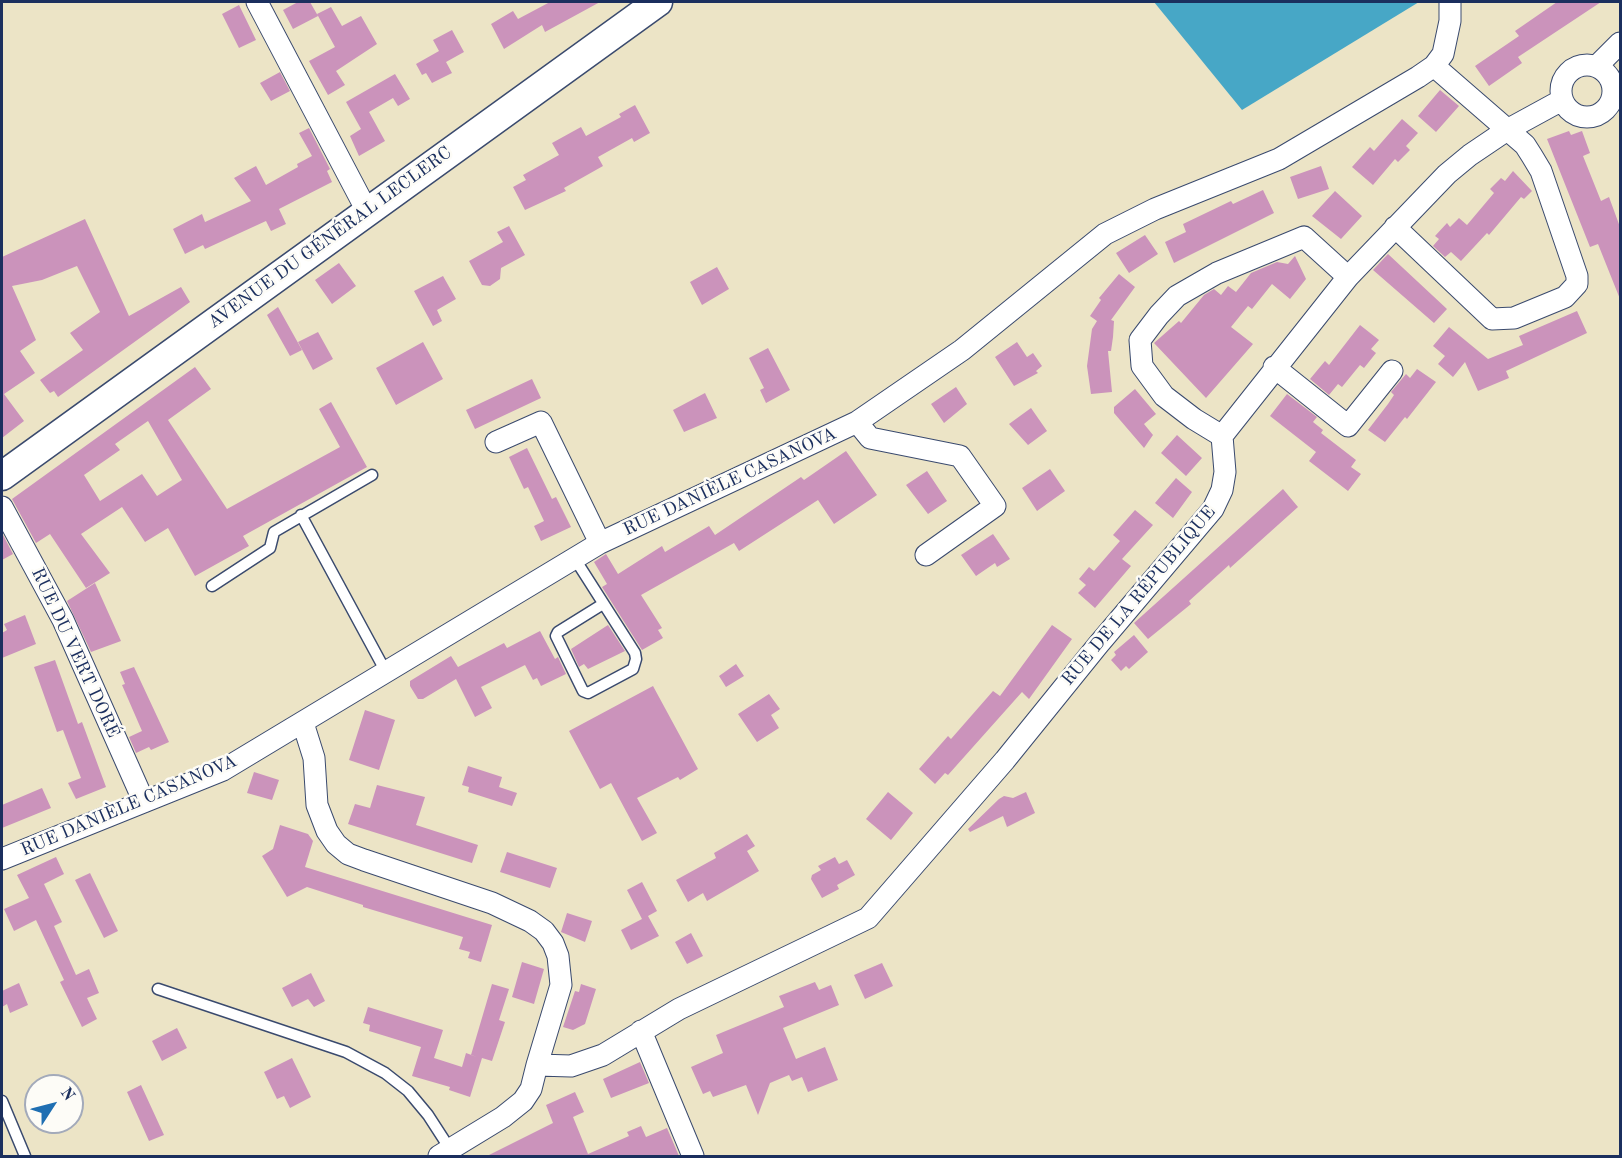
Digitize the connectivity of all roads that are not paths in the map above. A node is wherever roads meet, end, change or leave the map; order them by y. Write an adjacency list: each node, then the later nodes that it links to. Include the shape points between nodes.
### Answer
1 (257, 2): 9 (street)
2 (658, 2): 9 (main road, AVENUE DU GÉNÉRAL LECLERC)
3 (1450, 2): 5 (street, via 1447,38 1443,54)
4 (1620, 43): 6 (street)
5 (1434, 66): 8 (street); 14 (street, RUE DANIÈLE CASANOVA, via 1279,159 1155,209 1105,234 962,350)
6 (1596, 66): 7 (street, via 1572,69 1562,83); 7 (street, via 1610,77 1613,86 1606,110 1590,118 1581,117)
7 (1562, 100): 8 (street)
8 (1507, 130): 10 (street, via 1447,174); 10 (street, via 1525,145 1540,171 1577,276 1572,293 1514,318 1492,319)
9 (367, 211): 18 (main road, AVENUE DU GÉNÉRAL LECLERC)
10 (1395, 227): 11 (street)
11 (1348, 277): 12 (street); 15 (street, via 1304,237 1217,273 1177,296 1159,315 1140,340 1142,366 1164,396)
12 (1274, 367): 13 (street, via 1348,426); 15 (street)
13 (1392, 371)
14 (857, 422): 21 (street, RUE DANIÈLE CASANOVA); 22 (street, via 870,438 960,456 995,506)
15 (1222, 436): 31 (street, RUE DE LA RÉPUBLIQUE, via 1224,481 1214,509 868,918)
16 (496, 442): 21 (street, via 541,422)
17 (372, 475): 20 (lane)
18 (2, 476)
19 (2, 507): 28 (street, RUE DU VERT DORÉ, via 63,620)
20 (301, 515): 24 (lane, via 274,532 270,548); 26 (lane)
21 (600, 543): 23 (street, RUE DANIÈLE CASANOVA)
22 (926, 555)
23 (574, 559): 25 (lane); 26 (street, RUE DANIÈLE CASANOVA)
24 (212, 586)
25 (603, 604): 25 (lane, via 556,636 588,693 636,664 635,653)
26 (386, 672): 27 (street, RUE DANIÈLE CASANOVA)
27 (303, 723): 28 (street, RUE DANIÈLE CASANOVA, via 223,770); 32 (street, via 314,758 317,805 336,844 348,854 492,903 544,931 558,956 561,985)
28 (144, 802): 29 (street, RUE DANIÈLE CASANOVA)
29 (2, 859)
30 (158, 989): 34 (lane, via 346,1052 385,1073 408,1091 428,1115)
31 (641, 1031): 32 (street, via 603,1055 571,1066); 36 (street)
32 (537, 1065): 34 (street, via 531,1089 523,1101)
33 (2, 1101): 35 (lane)
34 (445, 1153)
35 (25, 1156)
36 (693, 1156)

